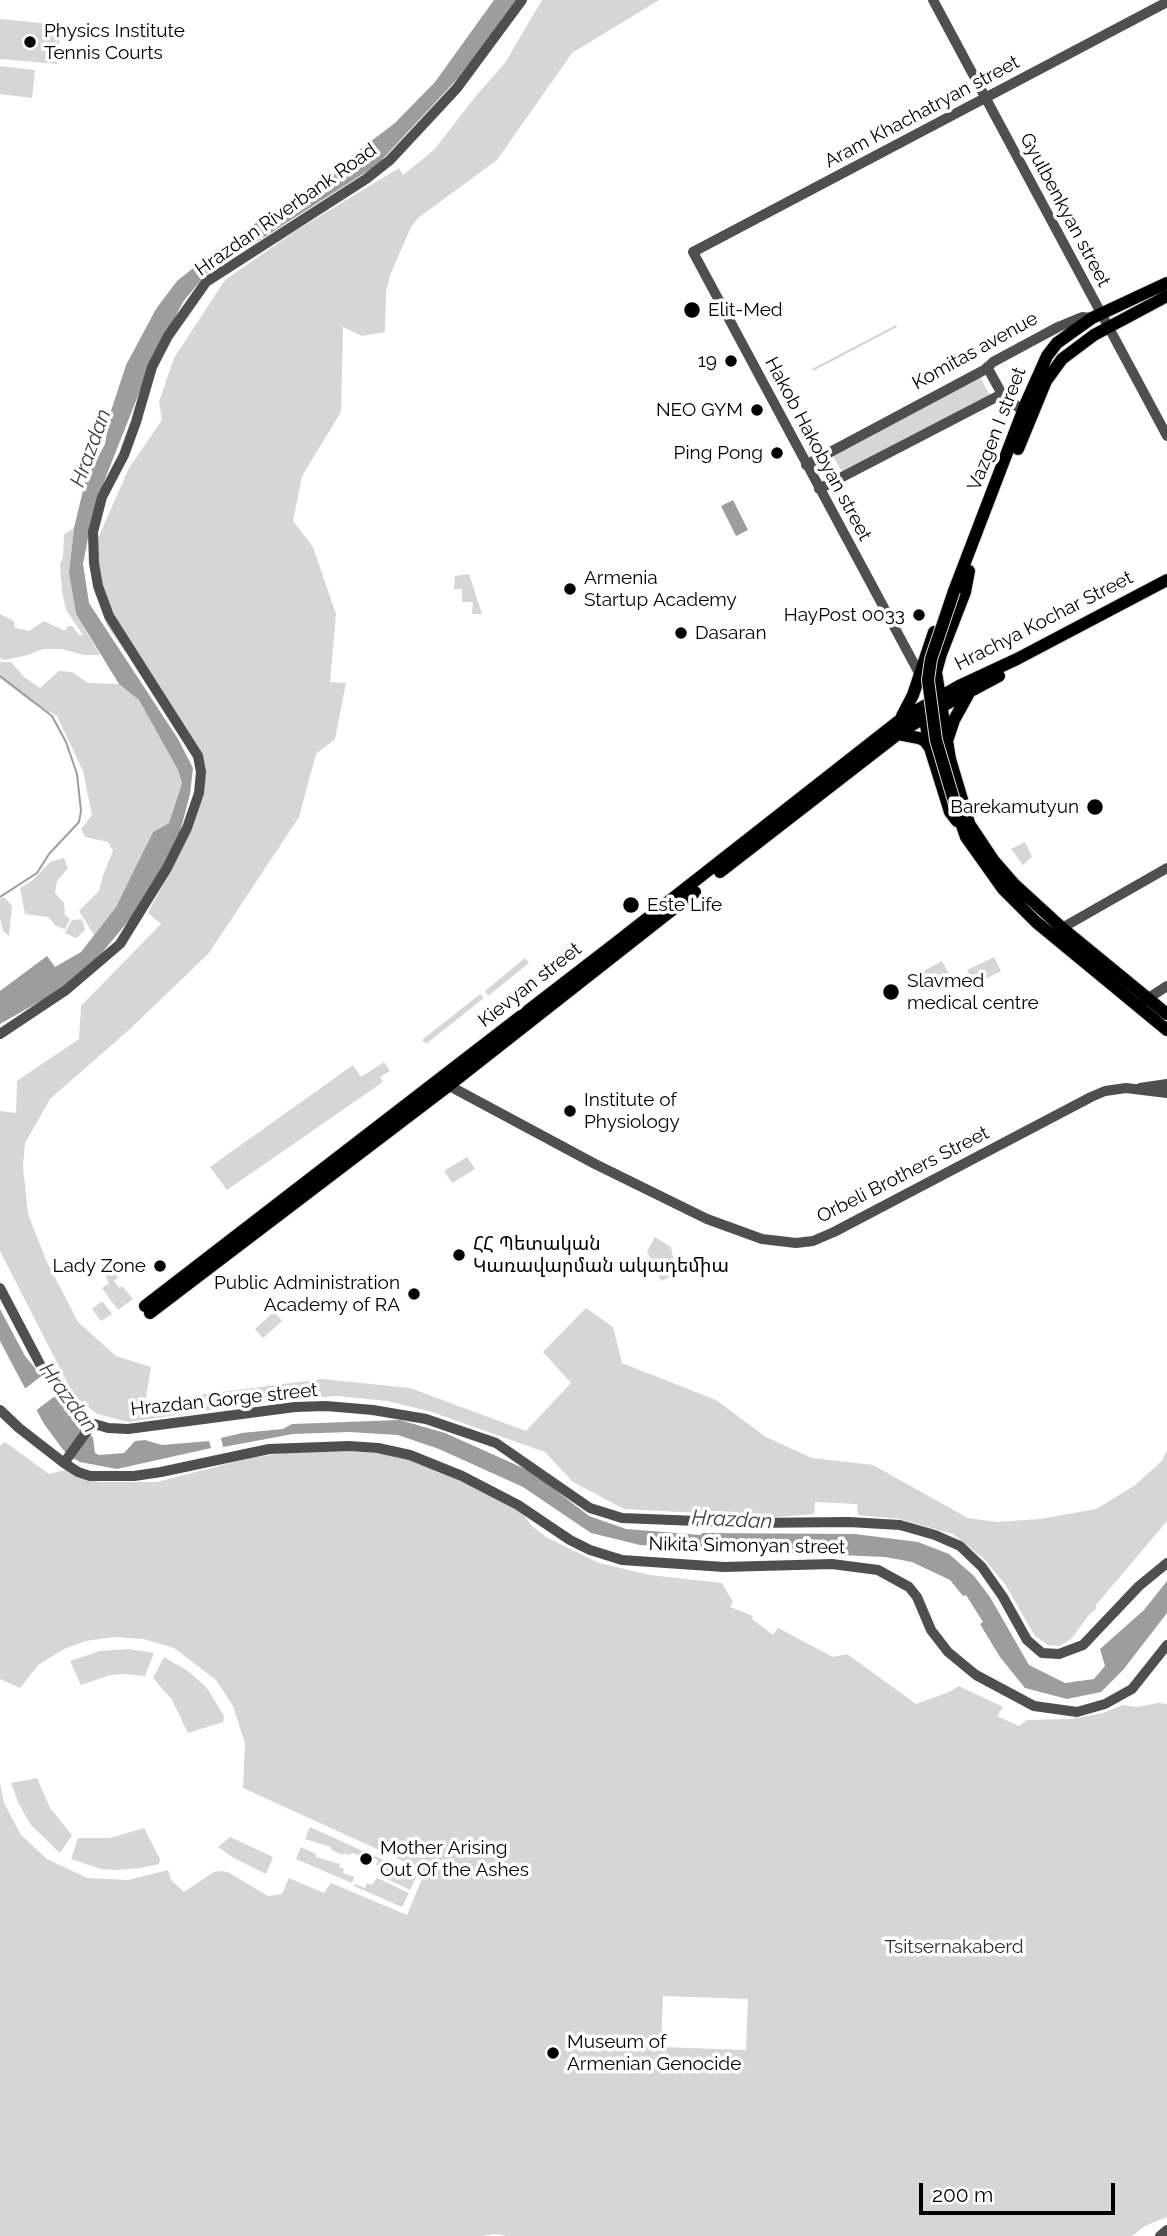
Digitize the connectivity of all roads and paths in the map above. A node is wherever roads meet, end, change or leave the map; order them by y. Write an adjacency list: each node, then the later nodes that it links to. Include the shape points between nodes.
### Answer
1 (523, 0): 35 (street, Hrazdan Riverbank Road, via 457,88 390,160 206,282 152,367 124,455 102,497 93,532 94,563 109,616 198,757 199,793 167,868 120,944 66,990)
2 (933, 0): 4 (street, Gyulbenkyan street)
3 (1167, 2): 4 (street, Aram Khachatryan street)
4 (985, 98): 5 (street, Aram Khachatryan street); 8 (street, Gyulbenkyan street)
5 (693, 252): 14 (street, Hakob Hakobyan street)
6 (1167, 283): 8 (main road, Komitas avenue)
7 (1167, 296): 9 (main road)
8 (1097, 316): 9 (street, Gyulbenkyan street); 10 (street, Komitas avenue, via 1069,322); 12 (main road, Vazgen I street, via 1057,343)
9 (1109, 327): 13 (street, Gyulbenkyan street); 16 (main road, Vazgen I street, via 1069,352 1046,380)
10 (987, 367): 11 (street); 14 (street, Komitas avenue)
11 (1002, 394): 12 (street); 15 (street)
12 (1023, 411): 16 (main road, Vazgen I street)
13 (1167, 436)
14 (806, 465): 15 (street, Hakob Hakobyan street)
15 (819, 489): 20 (street, Hakob Hakobyan street)
16 (965, 571): 19 (main road, Vazgen I street, via 965,592); 20 (main road, Vazgen I street, via 950,588); 22 (main road, Vazgen I street, bridge, via 929,665)
17 (1167, 580): 21 (main road, Hrachya Kochar Street)
18 (1167, 588): 21 (main road, Hrachya Kochar Street)
19 (936, 672): 20 (main road); 21 (main road); 22 (main road)
20 (919, 673): 23 (main road, Vazgen I street)
21 (965, 688): 22 (main road, Hrachya Kochar Street); 25 (main road)
22 (932, 708): 23 (main road, Kievyan street); 24 (main road, Kievyan street); 25 (main road); 26 (main road); 28 (main road, bridge, via 939,754)
23 (900, 720): 27 (main road, Kievyan street)
24 (898, 733): 26 (main road, via 919,738); 27 (main road, Kievyan street)
25 (947, 742): 26 (main road, via 934,740); 28 (main road)
26 (930, 748): 28 (main road, via 950,813)
27 (777, 822): 36 (main road, Kievyan street)
28 (966, 825): 30 (main road, via 1014,884); 32 (main road, via 966,837 1020,907)
29 (1167, 868): 30 (street)
30 (1062, 928): 32 (main road)
31 (1167, 986): 32 (street)
32 (1142, 1002): 33 (main road); 34 (main road)
33 (1167, 1014)
34 (1167, 1030)
35 (0, 1034)
36 (443, 1083): 38 (street, Orbeli Brothers Street, via 707,1219 762,1239 796,1243 834,1232 1091,1097 1118,1088); 41 (main road, Kievyan street)
37 (1167, 1084): 38 (street, Orbeli Brothers Street)
38 (1135, 1089): 39 (street, Orbeli Brothers Street)
39 (1167, 1093)
40 (0, 1288): 43 (street, via 42,1368)
41 (147, 1310)
42 (0, 1410): 44 (street, Nikita Simonyan street)
43 (88, 1427): 44 (street); 45 (street, Hrazdan Gorge street, via 128,1429 295,1407 373,1410 426,1419 496,1443 590,1508 621,1518 900,1525 960,1546 982,1567 1027,1640 1042,1653 1059,1654 1083,1645)
44 (67, 1460): 46 (street, Nikita Simonyan street, via 78,1472 90,1476 134,1476 269,1449 378,1448 462,1476 518,1505 570,1540 622,1560 724,1567 832,1564 878,1570 909,1587 931,1630 948,1652 976,1675 1034,1706 1057,1710 1089,1710 1118,1698 1132,1689)
45 (1167, 1563)
46 (1167, 1645)
47 (1167, 2230): 48 (street)
48 (1160, 2236)

